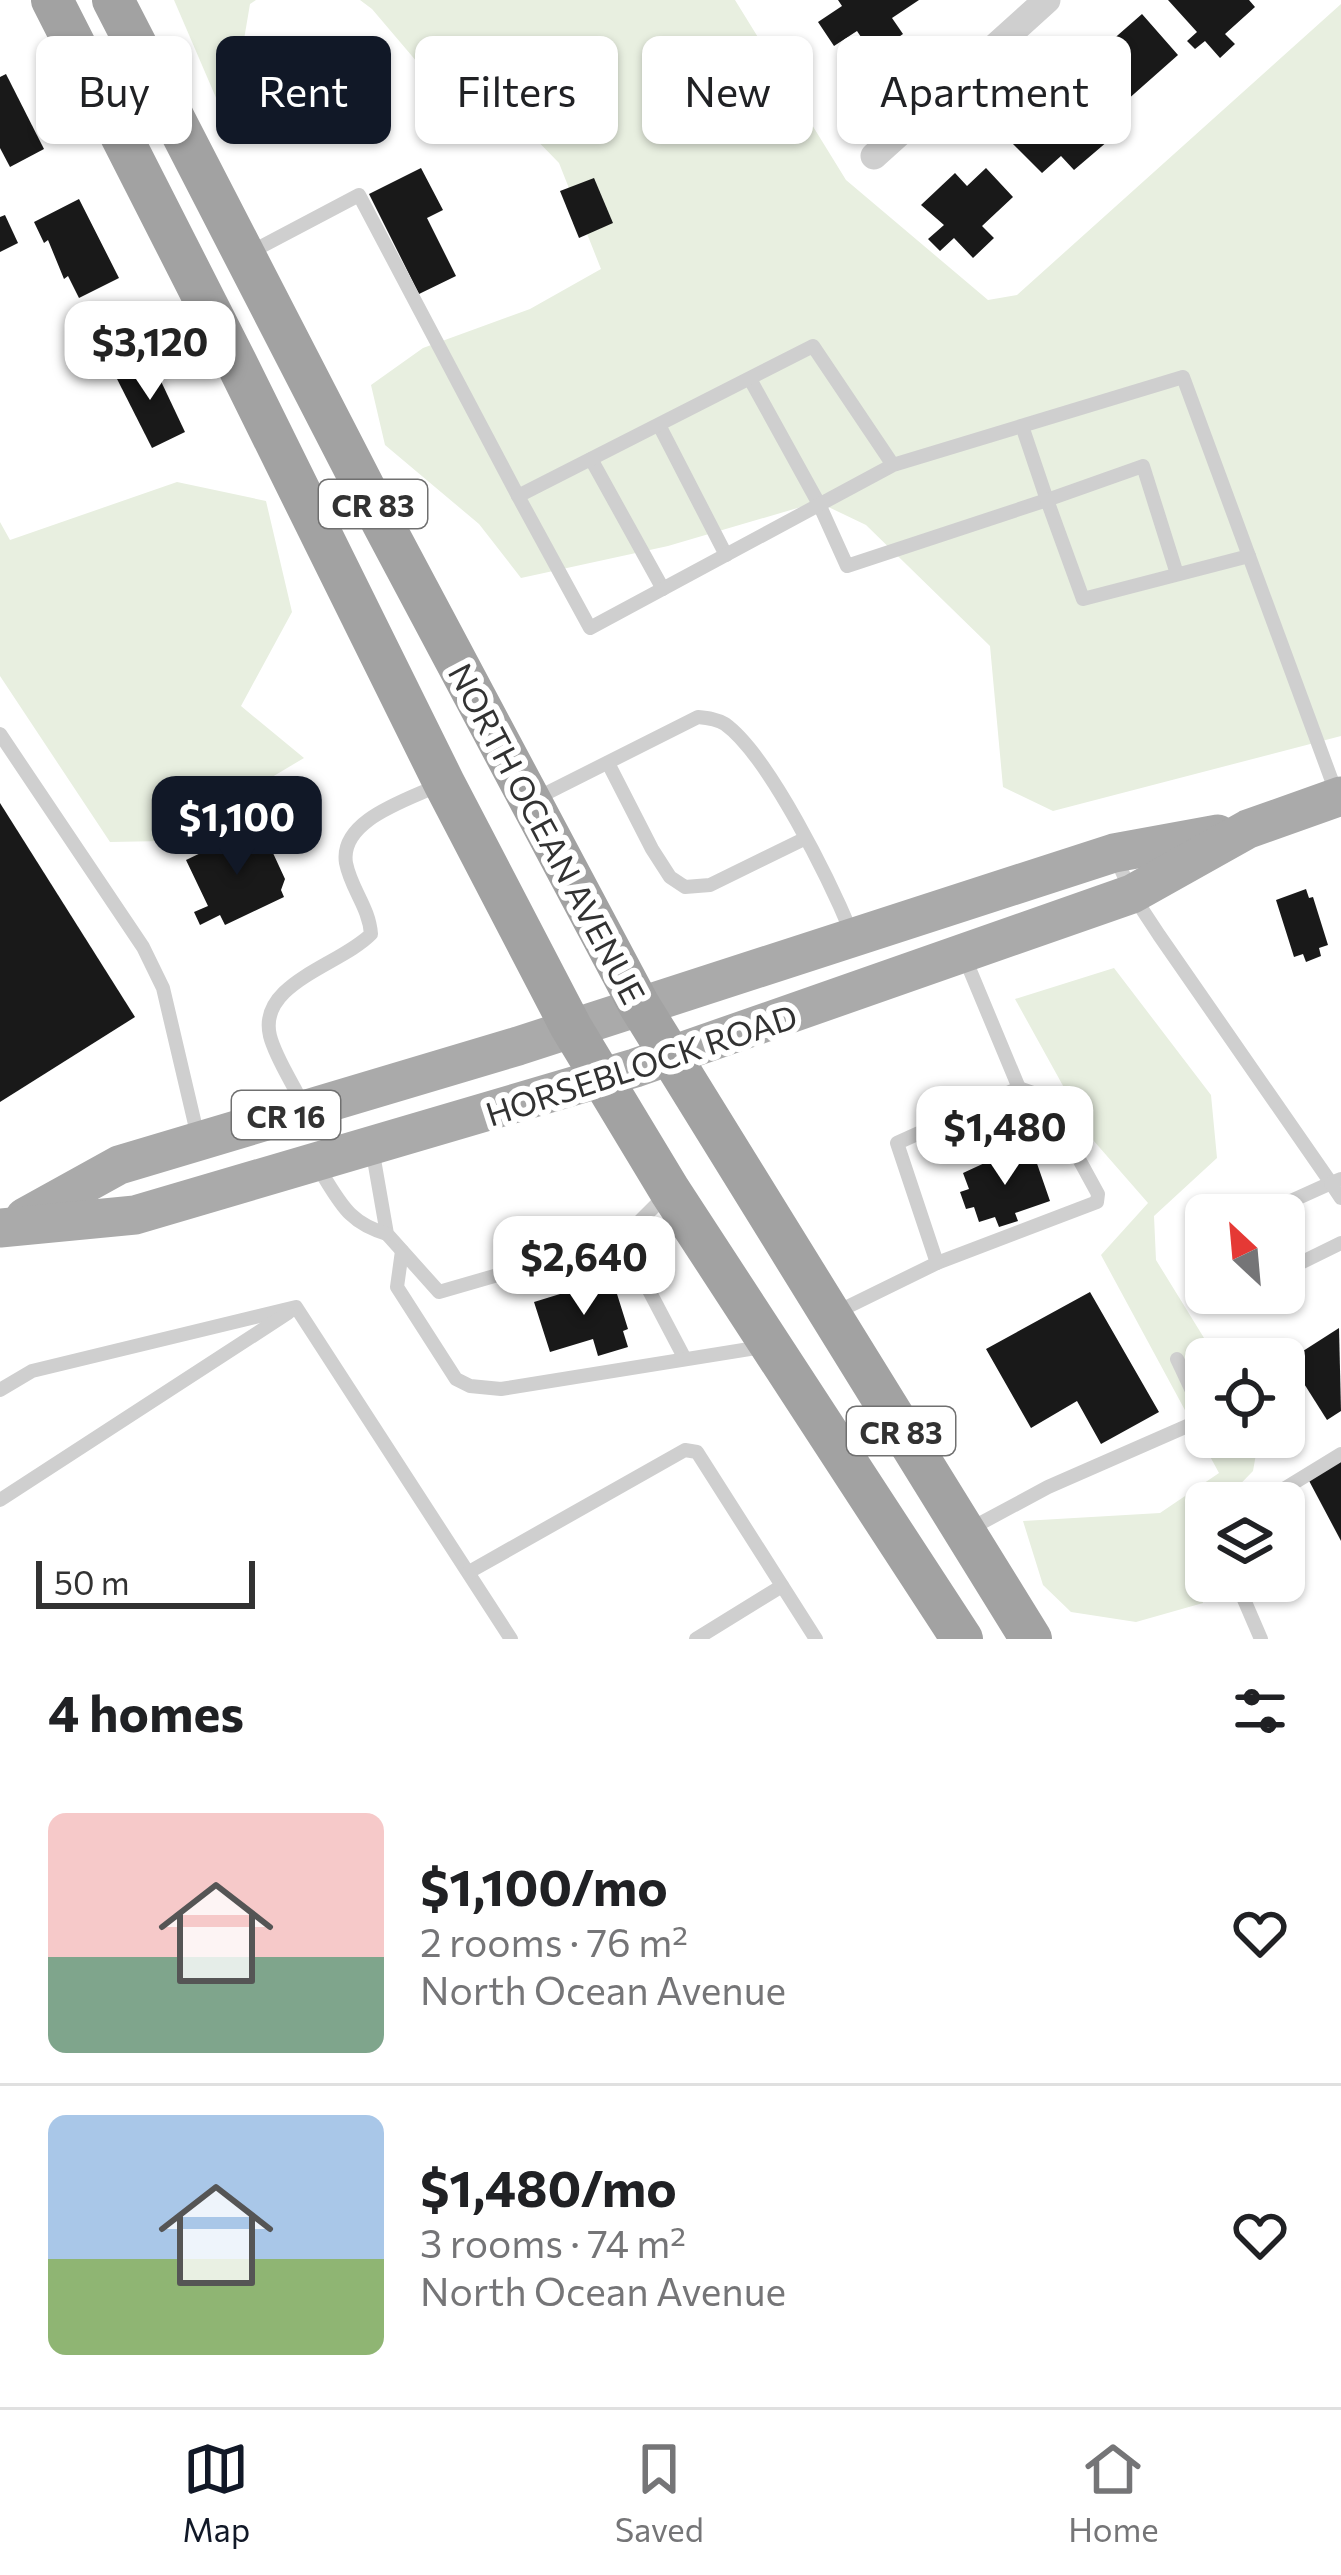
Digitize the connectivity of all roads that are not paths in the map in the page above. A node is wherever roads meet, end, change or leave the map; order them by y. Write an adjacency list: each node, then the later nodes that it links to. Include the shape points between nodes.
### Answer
1 (52, 0): 20 (highway, NORTH OCEAN AVENUE / CR 83)
2 (112, 0): 5 (highway, NORTH OCEAN AVENUE / CR 83)
3 (1031, 5): 4 (street)
4 (874, 156)
5 (244, 256): 11 (lane, via 358,195); 22 (highway, NORTH OCEAN AVENUE / CR 83)
6 (750, 379): 7 (lane); 10 (lane, via 813,346); 13 (lane)
7 (658, 425): 9 (lane); 14 (lane)
8 (1022, 426): 10 (lane); 12 (lane); 15 (lane, via 1183,377)
9 (591, 459): 11 (lane); 17 (lane)
10 (892, 465): 13 (lane)
11 (518, 496): 17 (lane, via 590,628)
12 (1047, 500): 13 (lane, via 847,566); 16 (lane, via 1083,599); 16 (lane, via 1143,466)
13 (820, 504): 14 (lane)
14 (726, 555): 17 (lane)
15 (1249, 556): 16 (lane); 21 (lane)
16 (1177, 574)
17 (663, 589)
18 (0, 734): 35 (lane, via 163,988)
19 (608, 763): 22 (lane); 24 (lane, via 698,717 720,720 745,742); 24 (lane, via 652,849 685,887 710,885)
20 (444, 783): 30 (highway, NORTH OCEAN AVENUE / CR 83); 34 (lane, via 367,820 350,839 346,862 370,934 272,1005 269,1033)
21 (1340, 798): 23 (main road, HORSEBLOCK ROAD / CR 16)
22 (531, 801): 29 (highway, NORTH OCEAN AVENUE / CR 83)
23 (1249, 829): 25 (main road, HORSEBLOCK ROAD / CR 16); 26 (main road, HORSEBLOCK ROAD / CR 16)
24 (804, 839): 27 (lane)
25 (1114, 853): 26 (lane); 27 (main road, HORSEBLOCK ROAD / CR 16)
26 (1132, 893): 28 (main road, HORSEBLOCK ROAD / CR 16); 38 (lane)
27 (853, 936): 29 (main road, HORSEBLOCK ROAD / CR 16)
28 (964, 956): 31 (main road, HORSEBLOCK ROAD / CR 16); 33 (lane)
29 (639, 1005): 30 (main road, HORSEBLOCK ROAD / CR 16); 31 (highway, NORTH OCEAN AVENUE / CR 83)
30 (571, 1028): 32 (highway, NORTH OCEAN AVENUE / CR 83); 34 (main road, HORSEBLOCK ROAD / CR 16)
31 (669, 1058): 32 (main road, HORSEBLOCK ROAD / CR 16); 50 (highway, NORTH OCEAN AVENUE / CR 83)
32 (602, 1079): 36 (main road, HORSEBLOCK ROAD / CR 16); 39 (highway, NORTH OCEAN AVENUE / CR 83)
33 (1019, 1088): 48 (lane, via 897,1143); 48 (lane, via 1045,1097 1097,1202)
34 (306, 1110): 35 (main road, HORSEBLOCK ROAD / CR 16)
35 (199, 1142): 42 (main road, HORSEBLOCK ROAD / CR 16, via 119,1166)
36 (372, 1148): 37 (main road, HORSEBLOCK ROAD / CR 16); 43 (lane)
37 (316, 1164): 42 (main road, HORSEBLOCK ROAD / CR 16, via 135,1215); 43 (lane, via 361,1226)
38 (1336, 1181): 40 (lane); 41 (lane)
39 (670, 1191): 44 (lane); 51 (highway, NORTH OCEAN AVENUE / CR 83)
40 (1305, 1195)
41 (1341, 1198)
42 (3, 1220)
43 (387, 1234): 46 (lane)
44 (622, 1240): 46 (lane, via 439,1292); 53 (lane)
45 (1341, 1243): 47 (lane)
46 (402, 1251): 53 (lane, via 397,1287 456,1379 470,1386 501,1389)
47 (1305, 1261)
48 (937, 1262): 50 (lane)
49 (296, 1307): 54 (lane, via 32,1371); 57 (lane); 59 (lane)
50 (829, 1316): 58 (highway, NORTH OCEAN AVENUE / CR 83)
51 (772, 1346): 53 (lane); 65 (highway, NORTH OCEAN AVENUE / CR 83)
52 (1177, 1358): 58 (lane, via 1201,1420)
53 (685, 1359)
54 (0, 1390)
55 (1341, 1454): 56 (lane)
56 (1295, 1482)
57 (0, 1500)
58 (964, 1532): 66 (highway, NORTH OCEAN AVENUE / CR 83)
59 (469, 1572): 60 (lane, via 685,1450 697,1452); 62 (lane)
60 (782, 1586): 63 (lane); 64 (lane)
61 (1245, 1602): 67 (lane)
62 (511, 1639)
63 (696, 1639)
64 (816, 1639)
65 (962, 1639)
66 (1030, 1639)
67 (1261, 1639)

